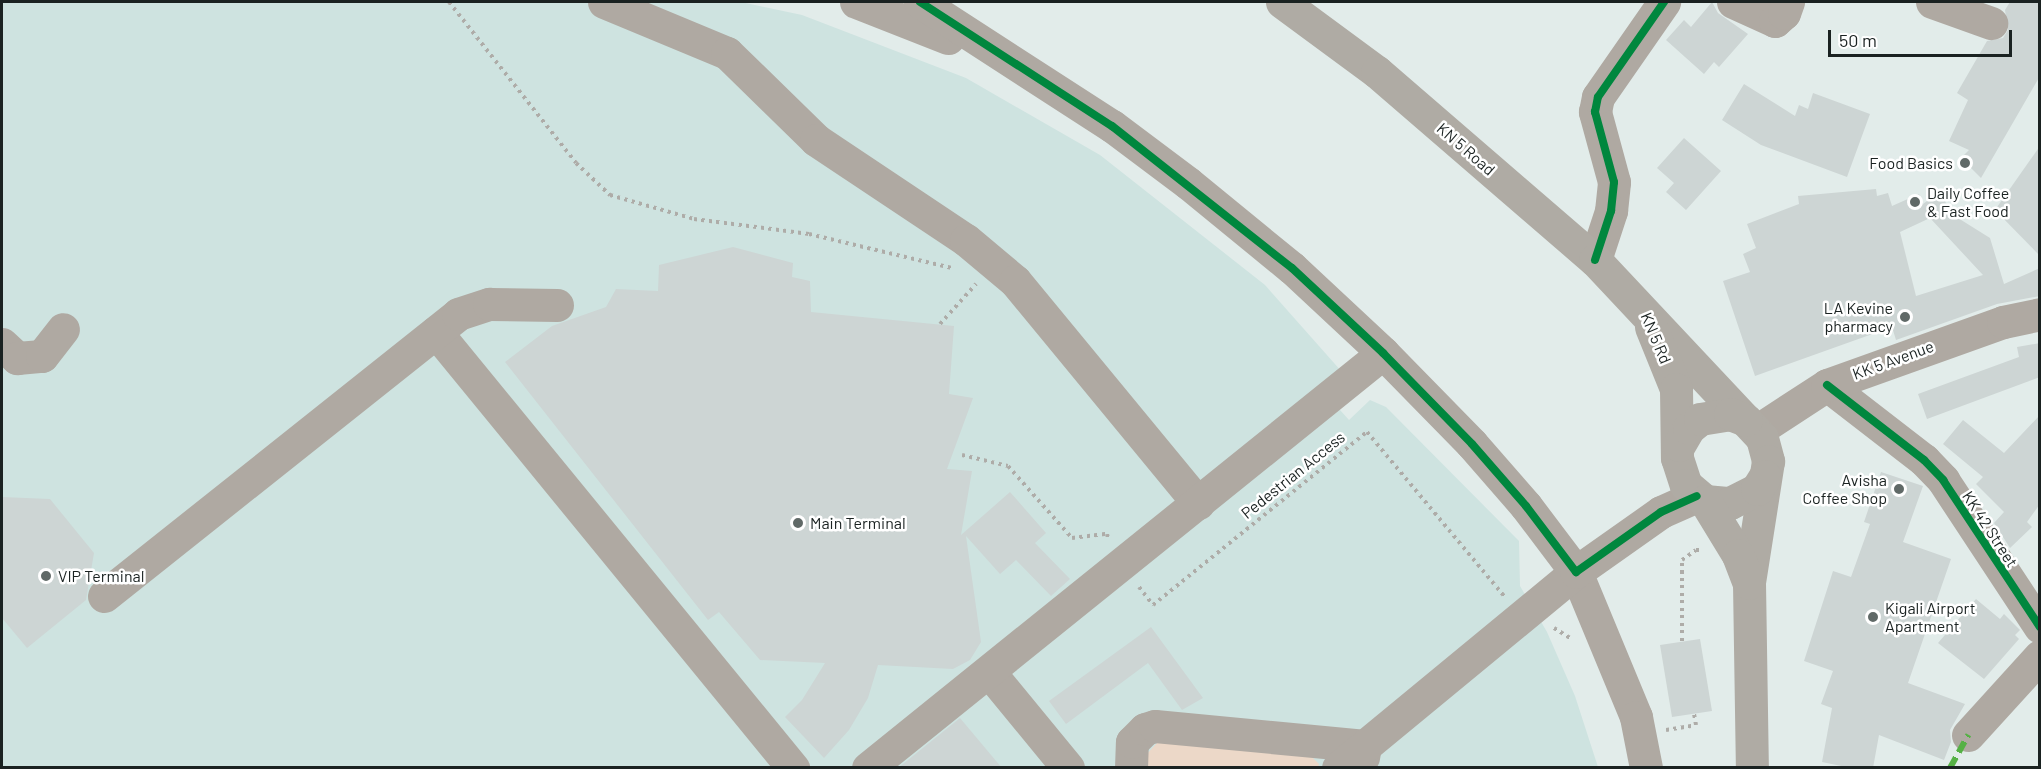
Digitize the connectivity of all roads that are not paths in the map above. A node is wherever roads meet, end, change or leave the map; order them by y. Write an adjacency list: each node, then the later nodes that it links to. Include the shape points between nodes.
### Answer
1 (604, 2): 24 (street, via 727,53 816,140 966,240 1015,281)
2 (856, 2): 10 (street, via 924,27)
3 (920, 2): 10 (street)
4 (1282, 2): 11 (main road, KN 5 Road, via 1377,72)
5 (1664, 2): 11 (street, via 1598,97 1595,112 1614,182 1611,211)
6 (1733, 2): 7 (street, via 1775,21)
7 (1788, 2)
8 (1932, 2): 9 (street)
9 (1991, 23)
10 (1032, 76): 18 (street, via 1112,126 1188,183 1292,268)
11 (1595, 260): 13 (main road, KN 5 Road)
12 (557, 304): 16 (street, via 472,307)
13 (1641, 306): 20 (main road, KN 5 Rd); 21 (main road, KN 5 Rd, via 1676,389)
14 (2040, 314): 19 (street, KK 5 Avenue, via 2003,322)
15 (63, 328): 17 (street, via 42,356 17,358)
16 (436, 332): 27 (street); 33 (street)
17 (2, 344)
18 (1383, 353): 24 (street); 25 (street, via 1526,506)
19 (1827, 385): 20 (street, KK 5 Avenue); 28 (street, KK 42 Street, via 1924,460 1943,480)
20 (1752, 425): 21 (main road, via 1730,414 1700,419); 22 (main road, KN 5 Rd, via 1768,453)
21 (1679, 445): 23 (main road, KN 5 Rd, via 1679,471)
22 (1765, 476): 23 (main road, via 1744,499 1730,503); 26 (main road, KN 5 Rd)
23 (1701, 499): 25 (street, via 1661,512); 26 (main road, KN 5 Rd, via 1738,555)
24 (1198, 503): 30 (street)
25 (1576, 572): 32 (street); 38 (street, via 1636,717)
26 (1749, 583): 39 (main road, KN 5 Rd)
27 (104, 596)
28 (2040, 627)
29 (2040, 656): 31 (street)
30 (990, 673): 34 (street); 35 (street)
31 (1968, 735)
32 (1363, 757): 36 (street, via 1155,726 1132,741); 37 (street)
33 (793, 768)
34 (868, 768)
35 (1068, 768)
36 (1131, 768)
37 (1338, 768)
38 (1646, 768)
39 (1752, 768)

